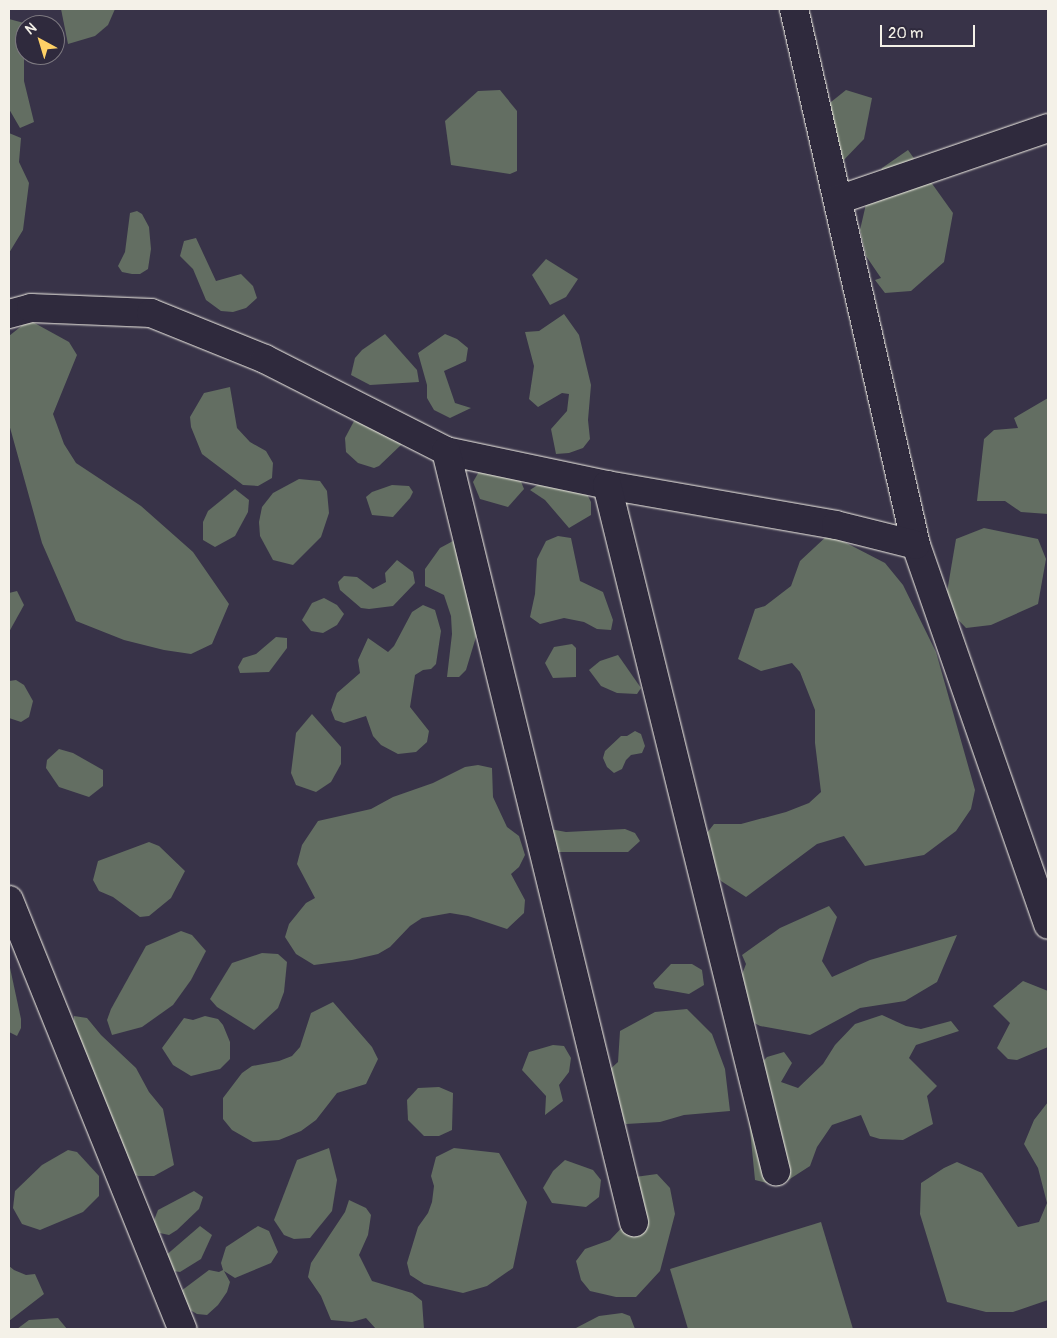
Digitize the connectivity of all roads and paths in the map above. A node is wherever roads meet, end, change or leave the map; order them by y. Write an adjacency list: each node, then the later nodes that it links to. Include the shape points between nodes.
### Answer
1 (794, 9): 3 (street)
2 (1048, 128): 3 (street)
3 (838, 200): 7 (street)
4 (9, 314): 5 (street, via 31,308 151,313 265,359)
5 (446, 451): 6 (street); 11 (street)
6 (607, 485): 7 (street, via 836,525); 10 (street)
7 (916, 545): 9 (street)
8 (9, 900): 12 (street)
9 (1048, 925)
10 (776, 1171)
11 (634, 1222)
12 (182, 1329)

